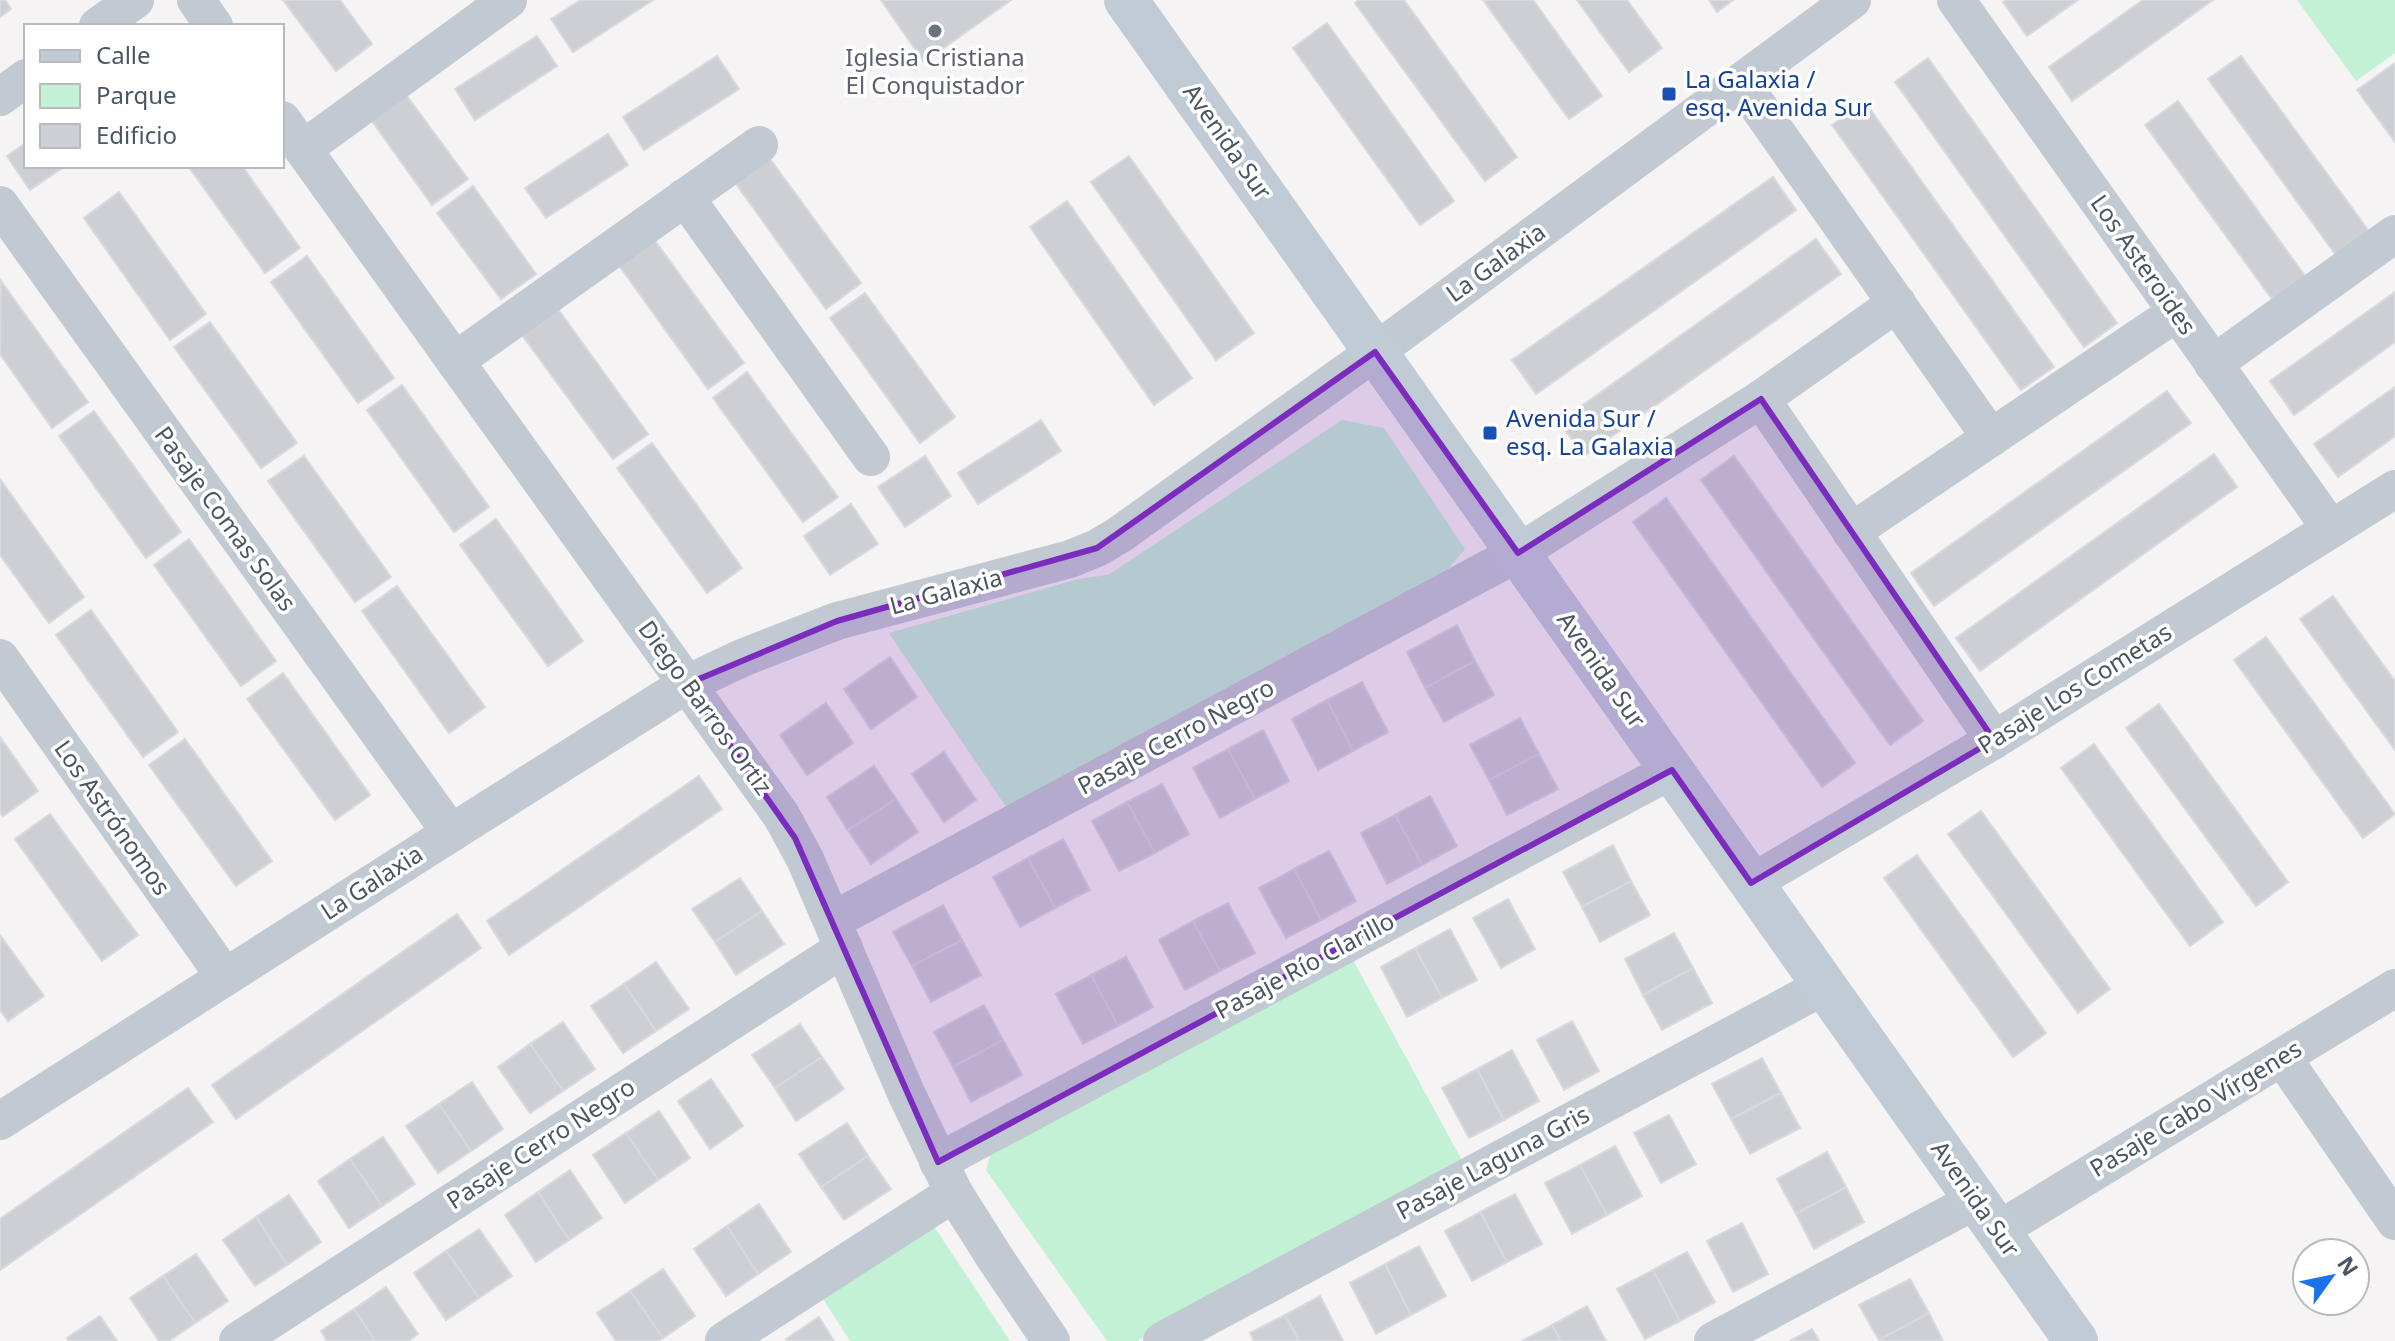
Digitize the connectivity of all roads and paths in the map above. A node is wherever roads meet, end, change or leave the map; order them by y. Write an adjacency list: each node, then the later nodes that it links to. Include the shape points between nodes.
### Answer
1 (135, 0): 7 (street)
2 (196, 0): 8 (street)
3 (508, 0): 12 (street)
4 (1126, 0): 19 (street, Avenida Sur)
5 (1852, 0): 10 (street, La Galaxia)
6 (1956, 0): 18 (street, Los Asteroides)
7 (101, 24)
8 (213, 24)
9 (24, 79): 11 (street)
10 (1741, 82): 17 (street); 19 (street, La Galaxia)
11 (0, 97)
12 (292, 135): 20 (street, Diego Barros Ortiz)
13 (759, 145): 14 (street)
14 (685, 197): 20 (street); 24 (street)
15 (0, 205): 33 (street, Pasaje Comas Solas)
16 (2395, 234): 21 (street)
17 (1897, 303): 22 (street, Pasaje Cerro Negro); 23 (street)
18 (2176, 313): 21 (street, Los Asteroides); 23 (street)
19 (1375, 352): 28 (street, Avenida Sur); 30 (street, La Galaxia, via 1097,548 837,621)
20 (455, 361): 30 (street, Diego Barros Ortiz)
21 (2213, 364): 26 (street, Los Asteroides)
22 (1761, 399): 27 (street); 28 (street, Pasaje Cerro Negro)
23 (1991, 438): 27 (street)
24 (871, 457)
25 (2395, 489): 26 (street, Pasaje Los Cometas)
26 (2331, 529): 31 (street, Pasaje Los Cometas)
27 (1851, 532): 31 (street)
28 (1518, 553): 32 (street, Avenida Sur); 35 (street, Pasaje Cerro Negro)
29 (0, 658): 36 (street, Los Astrónomos)
30 (687, 684): 33 (street, La Galaxia); 35 (street, Diego Barros Ortiz, via 781,815)
31 (1994, 740): 34 (street, Pasaje Los Cometas)
32 (1672, 770): 34 (street, Avenida Sur); 41 (street, Pasaje Río Clarillo)
33 (451, 833): 36 (street, La Galaxia)
34 (1751, 883): 37 (street, Avenida Sur)
35 (838, 934): 41 (street, Diego Barros Ortiz); 44 (street, Pasaje Cerro Negro)
36 (225, 977): 40 (street, La Galaxia)
37 (1824, 986): 42 (street, Avenida Sur); 47 (street, Pasaje Laguna Gris)
38 (2395, 988): 39 (street, Pasaje Cabo Vírgenes)
39 (2282, 1057): 42 (street, Pasaje Cabo Vírgenes); 43 (street)
40 (0, 1121)
41 (946, 1177): 45 (street, Pasaje Río Clarillo); 46 (street, Diego Barros Ortiz)
42 (1987, 1216): 48 (street, Pasaje Cabo Vírgenes); 49 (street, Avenida Sur)
43 (2395, 1221)
44 (238, 1341)
45 (724, 1341)
46 (1051, 1341)
47 (1162, 1341)
48 (1713, 1341)
49 (2076, 1341)

